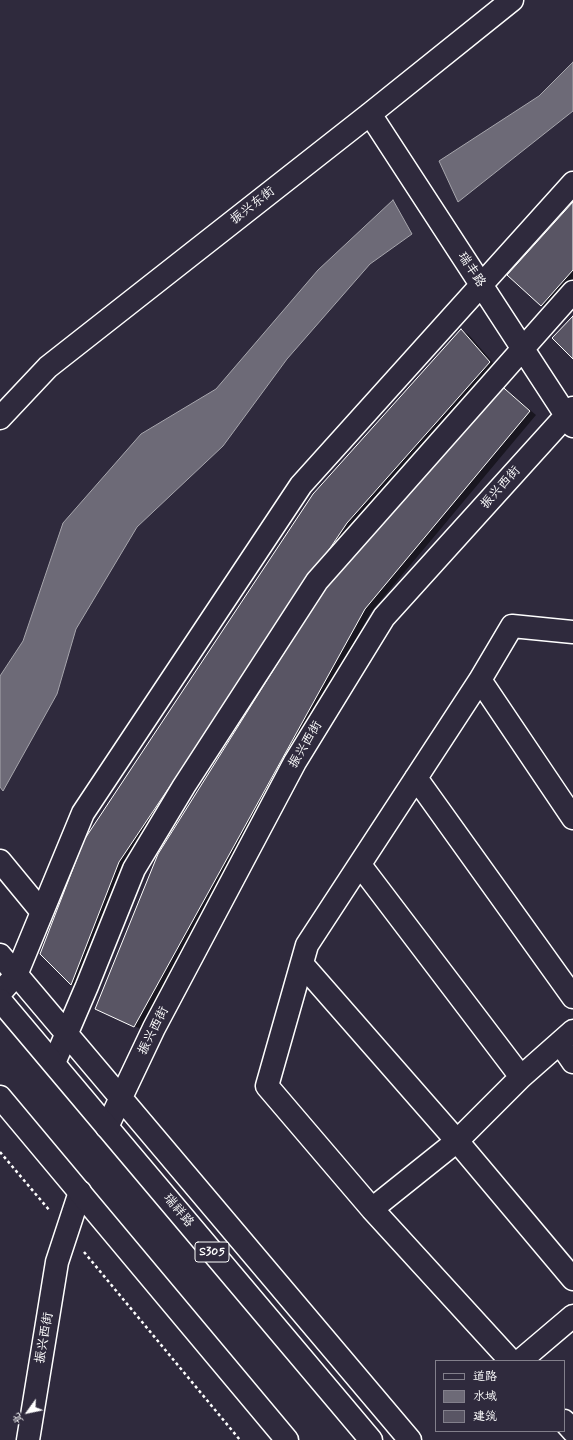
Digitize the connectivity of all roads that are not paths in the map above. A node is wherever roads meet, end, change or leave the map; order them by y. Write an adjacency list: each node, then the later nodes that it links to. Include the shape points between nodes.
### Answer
1 (512, 0): 2 (street, 振兴东街)
2 (370, 114): 4 (street, 瑞丰路); 8 (street, 振兴东街, via 48,368)
3 (573, 183): 4 (street)
4 (481, 284): 6 (street, 瑞丰路); 15 (street, via 301,485 82,814)
5 (573, 292): 6 (street)
6 (523, 347): 7 (street, 瑞丰路); 22 (street, via 317,581 184,786 134,869)
7 (571, 417): 28 (street, 振兴西街, via 384,617 295,762 154,1028)
8 (0, 418)
9 (573, 632): 10 (street, via 512,626)
10 (480, 680): 11 (street); 12 (street)
11 (416, 778): 14 (street); 20 (street)
12 (573, 818)
13 (0, 861): 15 (street)
14 (360, 865): 17 (street, via 307,945); 26 (street)
15 (42, 912): 18 (street)
16 (0, 955): 18 (street)
17 (302, 964): 30 (street); 32 (street, via 267,1086)
18 (16, 975): 19 (street); 22 (street)
19 (0, 994)
20 (573, 997)
21 (0, 1000): 25 (street, 瑞祥路 / S305)
22 (67, 1033): 25 (street); 28 (street)
23 (566, 1037): 24 (street); 26 (street)
24 (573, 1062)
25 (54, 1063): 29 (street, 瑞祥路 / S305)
26 (521, 1077): 30 (street)
27 (0, 1097): 31 (street)
28 (120, 1098): 29 (street, 振兴西街); 43 (street)
29 (107, 1127): 42 (street, 瑞祥路 / S305)
30 (457, 1141): 32 (street); 33 (street)
31 (80, 1192): 40 (street, 振兴西街, via 57,1262); 41 (street)
32 (372, 1208): 35 (street)
33 (573, 1280)
34 (573, 1316): 36 (street)
35 (510, 1360)
36 (521, 1360)
37 (565, 1422): 38 (street)
38 (573, 1431)
39 (573, 1434): 44 (street)
40 (28, 1440)
41 (287, 1440)
42 (371, 1440)
43 (410, 1440)
44 (567, 1440)

